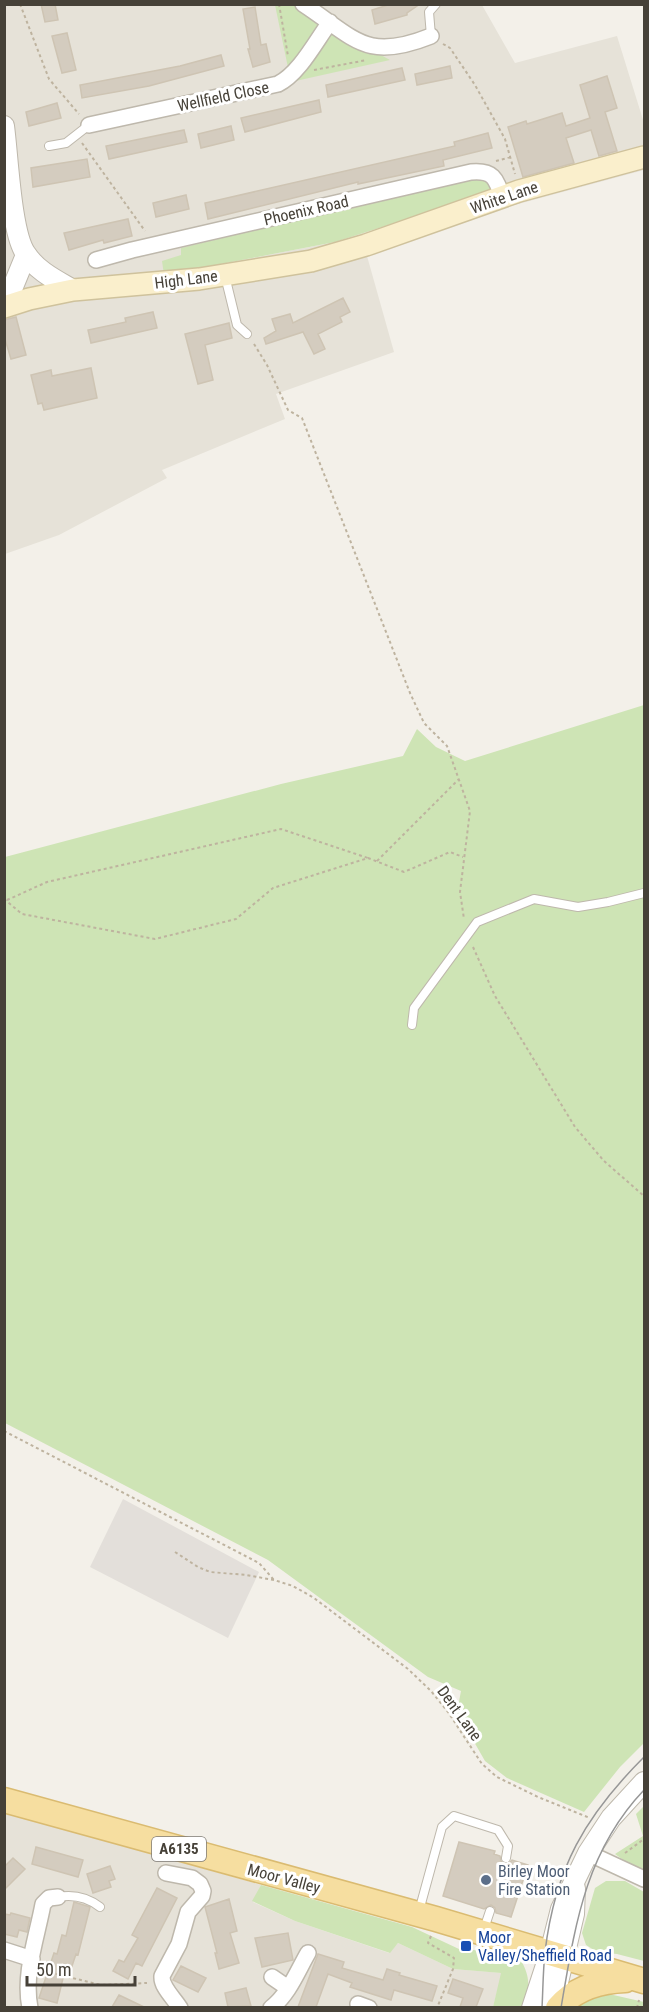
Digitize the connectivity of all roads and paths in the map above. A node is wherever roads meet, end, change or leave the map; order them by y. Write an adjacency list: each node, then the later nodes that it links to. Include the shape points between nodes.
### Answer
1 (20, 4): 6 (path, via 49,79)
2 (303, 4): 4 (street)
3 (436, 4): 5 (lane, via 429,12)
4 (330, 22): 5 (street, via 351,38 378,48 395,48); 6 (street, Wellfield Close, via 294,72 278,84)
5 (431, 36): 11 (path, via 450,48 505,139)
6 (89, 124): 8 (lane)
7 (4, 126): 14 (street, via 16,225)
8 (76, 136): 9 (lane, via 66,143); 12 (path)
9 (49, 146)
10 (645, 157): 11 (main road, White Lane)
11 (511, 194): 12 (street, Phoenix Road, via 490,174 471,172); 13 (main road, White Lane)
12 (154, 244): 15 (street, Phoenix Road)
13 (366, 245): 16 (main road, High Lane, via 311,261)
14 (26, 255): 17 (street, via 42,271); 18 (street)
15 (96, 260)
16 (225, 275): 17 (main road, High Lane); 19 (lane, via 237,325)
17 (74, 290): 18 (main road, High Lane)
18 (5, 306)
19 (247, 334): 20 (path, via 288,410 302,418 410,693 424,723 447,746)
20 (459, 779): 21 (path, via 470,811); 23 (path)
21 (464, 856): 23 (path, via 450,852 404,872); 26 (path, via 460,892)
22 (368, 858): 23 (path); 25 (path, via 281,829 47,882); 25 (path, via 273,888 236,919 155,939 22,914)
23 (377, 861)
24 (645, 893): 26 (lane, via 578,907 534,899 477,922)
25 (6, 900)
26 (467, 935): 27 (lane, via 414,1008); 28 (path, via 495,996 575,1127 604,1161)
27 (412, 1024)
28 (645, 1196)
29 (4, 1431): 31 (path, via 259,1563)
30 (175, 1552): 31 (path, via 210,1572)
31 (274, 1580): 34 (path, Dent Lane, via 314,1598 408,1669 431,1691 482,1764 497,1777)
32 (645, 1782): 34 (street)
33 (4, 1800): 44 (main road, Moor Valley / A6135)
34 (604, 1826): 36 (street)
35 (645, 1839): 38 (path)
36 (588, 1853): 40 (street); 53 (street, via 575,1882 574,1914)
37 (506, 1858): 44 (lane, via 508,1846 498,1830 454,1816 442,1827)
38 (618, 1858)
39 (166, 1873): 50 (street, via 192,1878 203,1891 188,1912 179,1944)
40 (645, 1879)
41 (58, 1897): 42 (lane, via 76,1896); 48 (street, via 43,1904)
42 (100, 1907)
43 (490, 1911): 45 (lane)
44 (427, 1917): 45 (main road, Moor Valley / A6135); 57 (path, via 428,1943 454,1958)
45 (483, 1934): 53 (main road, Moor Valley / A6135)
46 (4, 1950): 48 (street)
47 (308, 1953): 52 (street)
48 (31, 1963): 50 (path, via 101,1985); 54 (street, via 27,1986)
49 (272, 1977): 52 (street)
50 (161, 1981): 55 (street)
51 (642, 1987): 53 (main road, A6135); 53 (main road, via 605,1981); 59 (path)
52 (288, 1988): 56 (street)
53 (558, 1988): 58 (street)
54 (30, 2007)
55 (180, 2007)
56 (271, 2007)
57 (437, 2007)
58 (532, 2007)
59 (638, 2007)

